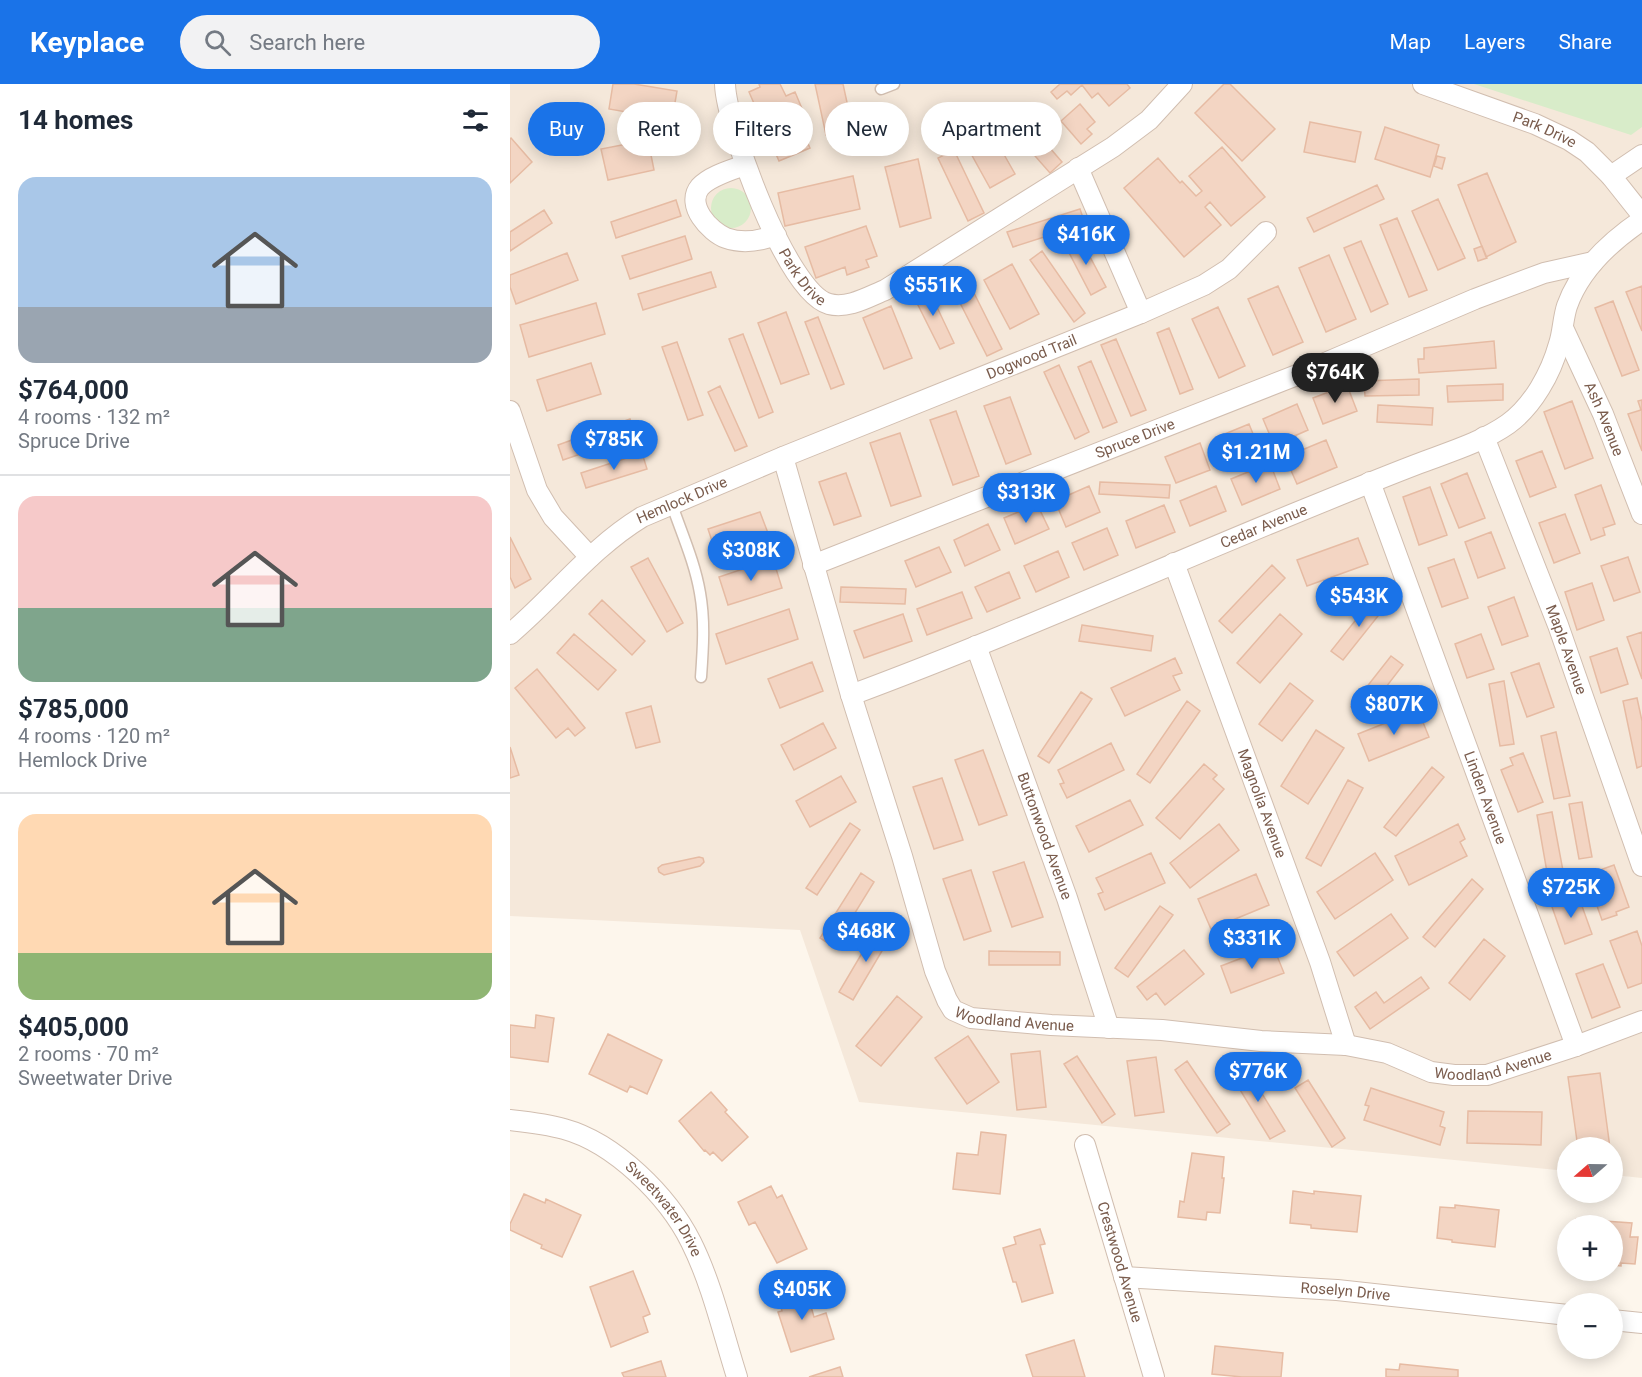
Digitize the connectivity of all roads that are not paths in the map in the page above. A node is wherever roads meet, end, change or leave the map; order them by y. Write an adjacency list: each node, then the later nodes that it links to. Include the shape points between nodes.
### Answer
1 (725, 84): 7 (street, Park Drive, via 725,97)
2 (894, 84): 5 (lane)
3 (1182, 84): 8 (street, Park Drive, via 1149,120)
4 (1423, 84): 9 (street, Park Drive, via 1569,140)
5 (881, 89)
6 (1642, 155): 9 (street)
7 (745, 165): 13 (street, Park Drive); 13 (street, via 700,187 697,208 713,231 727,238 753,241)
8 (1078, 168): 13 (street, Park Drive, via 885,290 849,305 828,304 813,296); 15 (street)
9 (1611, 176): 10 (street, Park Drive)
10 (1642, 215)
11 (1642, 220): 14 (street, Cedar Avenue, via 1616,237)
12 (1266, 232): 15 (street, Dogwood Trail, via 1229,269 1204,285)
13 (776, 235)
14 (1593, 262): 16 (street, Cedar Avenue, via 1567,306); 25 (street, Spruce Drive, via 1544,273 1475,299 1297,375)
15 (1141, 313): 19 (street, Dogwood Trail)
16 (1563, 328): 18 (street, Cedar Avenue, via 1549,372 1534,398 1508,424); 22 (street, Ash Avenue, via 1604,414)
17 (510, 411): 23 (street, via 537,490 553,517)
18 (1484, 436): 20 (street, Cedar Avenue); 30 (street, Maple Avenue, via 1558,625)
19 (783, 457): 21 (street, Hemlock Drive); 25 (street, Woodland Avenue)
20 (1370, 482): 24 (street, Cedar Avenue); 34 (street, Linden Avenue)
21 (672, 505): 23 (street, Hemlock Drive, via 624,528); 28 (lane, via 700,594 704,636)
22 (1642, 514)
23 (590, 557): 26 (street, Hemlock Drive)
24 (1174, 562): 27 (street, Cedar Avenue); 33 (street, Magnolia Avenue, via 1320,962)
25 (813, 565): 29 (street, Woodland Avenue)
26 (510, 634)
27 (976, 646): 29 (street, Cedar Avenue); 32 (street, Buttonwood Avenue, via 1067,898)
28 (701, 677)
29 (851, 695): 32 (street, Woodland Avenue, via 935,970 953,1010 971,1018)
30 (1642, 866)
31 (1642, 1021): 34 (street, Woodland Avenue)
32 (1109, 1028): 33 (street, Woodland Avenue)
33 (1346, 1045): 34 (street, Woodland Avenue, via 1387,1053 1431,1072 1472,1076 1487,1075)
34 (1575, 1046)
35 (510, 1120): 41 (street, Sweetwater Drive, via 566,1129 598,1144 657,1191 692,1244)
36 (1084, 1145): 37 (street, Crestwood Avenue)
37 (1124, 1276): 38 (street, Roselyn Drive, via 1337,1290); 42 (street, Crestwood Avenue)
38 (1557, 1314)
39 (1623, 1321): 40 (street)
40 (1642, 1323)
41 (737, 1377)
42 (1154, 1377)

